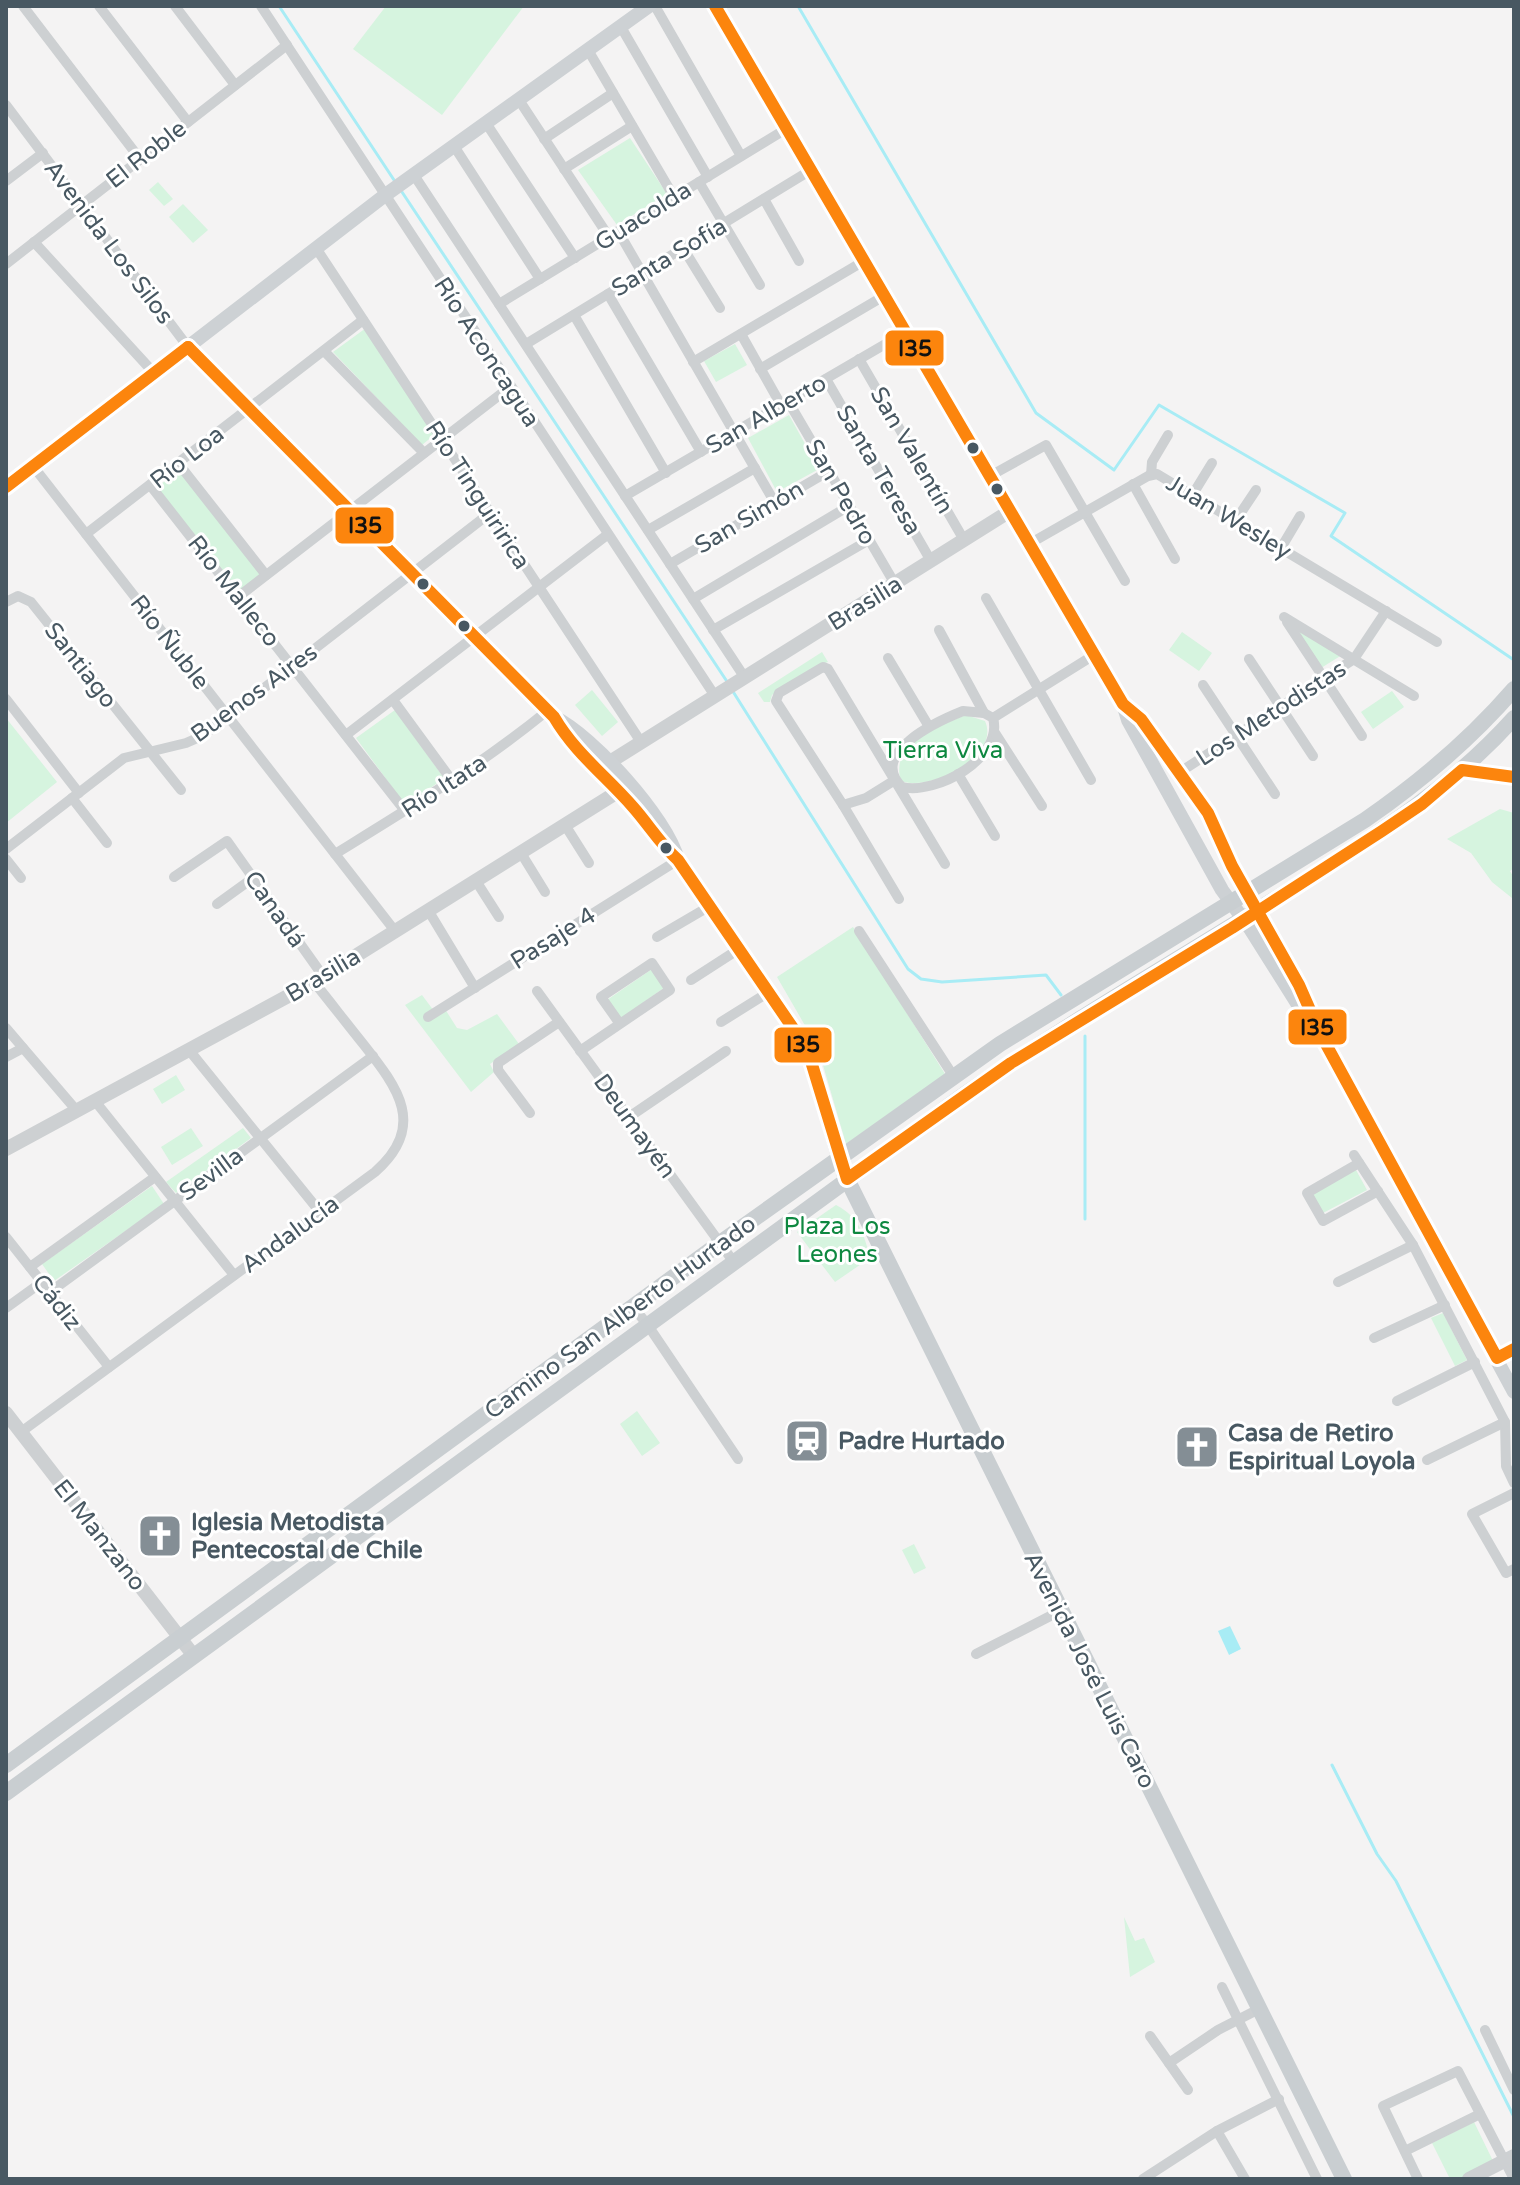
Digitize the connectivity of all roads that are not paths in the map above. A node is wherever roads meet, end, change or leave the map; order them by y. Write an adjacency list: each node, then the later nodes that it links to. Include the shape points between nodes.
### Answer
1 (23, 6): 22 (street)
2 (99, 6): 14 (street)
3 (175, 6): 10 (street)
4 (261, 6): 8 (street, Río Aconcagua)
5 (652, 6): 7 (main road); 21 (street)
6 (715, 6): 17 (main road)
7 (621, 27): 9 (main road); 26 (street)
8 (287, 45): 10 (street, El Roble); 28 (street, Río Aconcagua)
9 (588, 50): 11 (street); 12 (main road)
10 (235, 85): 14 (street, El Roble)
11 (613, 93): 16 (street); 18 (street)
12 (519, 100): 15 (main road); 18 (street)
13 (6, 105): 20 (street, Avenida Los Silos)
14 (188, 122): 22 (street, El Roble)
15 (486, 123): 19 (main road); 37 (street)
16 (632, 126): 23 (street); 29 (street)
17 (786, 129): 21 (street, Guacolda); 24 (main road)
18 (544, 139): 23 (street)
19 (454, 146): 25 (main road); 42 (street)
20 (43, 153): 27 (street); 31 (street, Avenida Los Silos)
21 (741, 156): 26 (street, Guacolda)
22 (140, 159): 31 (street, El Roble)
23 (564, 169): 33 (street)
24 (811, 170): 30 (street, Santa Sofía); 39 (main road)
25 (414, 175): 28 (main road); 46 (street, Río Aconcagua)
26 (703, 179): 29 (street, Guacolda); 32 (street)
27 (6, 181)
28 (393, 189): 35 (main road); 60 (street, Río Aconcagua)
29 (674, 197): 33 (street, Guacolda)
30 (764, 199): 32 (street, Santa Sofía); 38 (street)
31 (82, 205): 34 (street, El Roble); 53 (street, Avenida Los Silos)
32 (724, 224): 36 (street, Santa Sofía); 43 (street)
33 (613, 234): 37 (street, Guacolda); 41 (street)
34 (34, 242): 40 (street, El Roble); 58 (street)
35 (316, 248): 49 (street, Río Tinguiririca); 53 (main road)
36 (683, 248): 41 (street, Santa Sofía); 47 (street)
37 (575, 258): 42 (street, Guacolda)
38 (799, 261)
39 (864, 261): 45 (main road); 51 (street)
40 (6, 264)
41 (642, 273): 44 (street, Santa Sofía); 56 (street)
42 (540, 279): 46 (street, Guacolda)
43 (760, 285)
44 (608, 294): 48 (street, Santa Sofía); 66 (street)
45 (884, 296): 50 (main road); 57 (street)
46 (499, 304): 52 (street, Río Aconcagua)
47 (720, 308)
48 (574, 315): 52 (street, Santa Sofía); 73 (street)
49 (363, 320): 54 (street, Río Loa); 65 (street, Río Tinguiririca)
50 (906, 332): 55 (street, San Alberto); 75 (main road)
51 (741, 334): 56 (street); 57 (street, San Pedro)
52 (526, 344): 81 (street, Río Aconcagua)
53 (188, 347): 58 (main road); 62 (main road, Avenida Los Silos)
54 (324, 351): 62 (street, Río Loa); 67 (street)
55 (859, 359): 59 (street, San Alberto); 94 (street, San Valentín)
56 (693, 362): 63 (street)
57 (760, 369): 61 (street, San Pedro)
58 (154, 373): 70 (main road)
59 (826, 379): 61 (street, San Alberto); 98 (street, Santa Teresa)
60 (510, 387): 65 (street); 92 (street, Río Aconcagua)
61 (784, 403): 63 (street, San Alberto); 72 (street, San Pedro)
62 (249, 409): 68 (street, Río Loa); 84 (main road, Avenida Los Silos)
63 (734, 433): 66 (street, San Alberto); 71 (street)
64 (1168, 435): 74 (street, via 1152,462)
65 (442, 440): 67 (street); 87 (street, Río Tinguiririca)
66 (701, 452): 73 (street, San Alberto)
67 (424, 453): 84 (street)
68 (178, 463): 77 (street, Río Loa); 101 (street)
69 (1212, 463): 80 (street)
70 (33, 466): 78 (main road); 91 (street, Río Ñuble)
71 (755, 468): 82 (street); 90 (street)
72 (829, 471): 82 (street, San Simón); 83 (street, San Pedro)
73 (666, 473): 81 (street, San Alberto)
74 (1151, 475): 76 (street, Juan Wesley); 80 (street, Juan Wesley)
75 (990, 476): 85 (main road); 86 (street, via 1046,445)
76 (1133, 484): 86 (street, Juan Wesley); 97 (street)
77 (150, 485): 91 (street, Río Loa); 105 (street, Río Malleco)
78 (6, 487)
79 (1256, 490): 89 (street)
80 (1193, 494): 89 (street, Juan Wesley)
81 (625, 496): 90 (street, Río Aconcagua)
82 (775, 503): 99 (street, San Simón)
83 (849, 506): 93 (street, San Pedro); 107 (street)
84 (350, 511): 100 (main road, Avenida Los Silos); 101 (street)
85 (1010, 511): 94 (street, Brasilia); 95 (main road)
86 (1085, 512): 95 (street, Juan Wesley); 102 (street)
87 (490, 513): 100 (street, Buenos Aires); 104 (street, Río Tinguiririca)
88 (1300, 516): 96 (street)
89 (1236, 520): 96 (street, Juan Wesley)
90 (648, 530): 99 (street, Río Aconcagua)
91 (86, 534): 132 (street, Río Ñuble)
92 (607, 535): 104 (street); 124 (street, Río Aconcagua)
93 (869, 540): 103 (street, San Pedro); 110 (street)
94 (964, 540): 98 (street, Brasilia)
95 (1029, 544): 114 (main road)
96 (1281, 548): 109 (street, Juan Wesley)
97 (1175, 559)
98 (931, 561): 103 (street, Brasilia)
99 (670, 564): 107 (street, Río Aconcagua)
100 (412, 574): 112 (main road, Avenida Los Silos); 118 (street, Buenos Aires)
101 (266, 575): 105 (street)
102 (1125, 581)
103 (895, 584): 120 (street, Brasilia)
104 (539, 587): 112 (street); 139 (street, Río Tinguiririca)
105 (238, 597): 118 (street, Río Malleco)
106 (986, 598): 122 (street)
107 (693, 599): 110 (street, Río Aconcagua)
108 (6, 602): 140 (street, Santiago, via 18,596 31,602)
109 (1386, 611): 113 (street, Juan Wesley); 117 (street, Los Metodistas)
110 (713, 630): 120 (street, Río Aconcagua)
111 (939, 630): 131 (street)
112 (474, 637): 127 (street); 130 (main road, Avenida Los Silos)
113 (1437, 642)
114 (1094, 655): 122 (street); 128 (main road)
115 (888, 658): 134 (street)
116 (1249, 659): 129 (street)
117 (1354, 659): 119 (street, Los Metodistas); 119 (street, via 1284,617); 125 (street)
118 (293, 667): 132 (street, Buenos Aires); 136 (street, Río Malleco)
119 (1324, 678): 129 (street, Los Metodistas); 138 (street)
120 (740, 680): 124 (street, Brasilia)
121 (1203, 685): 137 (street)
122 (1039, 689): 131 (street); 148 (street)
123 (1514, 689): 174 (main road, Camino San Alberto Hurtado, via 1411,788)
124 (718, 694): 139 (street, Brasilia)
125 (1414, 696)
126 (6, 699): 153 (street)
127 (393, 700): 136 (street); 149 (street)
128 (1123, 704): 144 (main road, via 1137,714); 176 (main road)
129 (1280, 706): 137 (street, Los Metodistas); 141 (street)
130 (551, 714): 142 (main road, Avenida Los Silos, via 575,730); 149 (street, Río Itata)
131 (988, 715): 134 (street, via 963,711); 135 (street)
132 (229, 717): 140 (street, Buenos Aires, via 191,742); 164 (street, Río Ñuble)
133 (1514, 718): 143 (main road, Camino San Alberto Hurtado)
134 (928, 725): 147 (street, via 897,755)
135 (995, 733): 145 (street, via 980,756); 156 (street)
136 (346, 735): 157 (street, Río Malleco)
137 (1236, 735): 144 (street, Los Metodistas); 152 (street)
138 (1362, 736)
139 (641, 742): 142 (street, Brasilia)
140 (148, 751): 151 (street); 153 (street, Buenos Aires, via 124,758)
141 (1313, 756)
142 (602, 766): 150 (main road, Avenida Los Silos)
143 (1462, 770): 146 (street); 180 (main road, Camino San Alberto Hurtado, via 1422,804)
144 (1180, 772): 174 (main road, via 1208,813)
145 (958, 774): 147 (street, via 917,788 902,787); 160 (street)
146 (1514, 777)
147 (895, 780): 154 (street); 155 (street, via 823,667 779,693 776,701); 168 (street)
148 (1091, 780)
149 (453, 782): 157 (street, Río Itata)
150 (624, 788): 159 (street, Brasilia); 166 (main road, Avenida Los Silos)
151 (181, 790)
152 (1275, 794)
153 (76, 796): 161 (street); 162 (street, Buenos Aires)
154 (866, 798): 155 (street); 158 (street)
155 (843, 805): 158 (street)
156 (1042, 806)
157 (405, 811): 164 (street, Río Itata)
158 (851, 818): 175 (street)
159 (565, 825): 163 (street, Brasilia); 167 (street)
160 (995, 836)
161 (107, 843)
162 (6, 849)
163 (521, 853): 172 (street, Brasilia); 173 (street)
164 (335, 854): 183 (street, Río Ñuble)
165 (6, 859): 170 (street)
166 (678, 860): 178 (main road, Avenida Los Silos); 189 (street, Pasaje 4)
167 (589, 863)
168 (945, 864)
169 (174, 877): 171 (street, Canadá, via 227,841)
170 (21, 878)
171 (253, 878): 177 (street); 187 (street, Canadá)
172 (476, 881): 179 (street, Brasilia); 181 (street)
173 (545, 892)
174 (1248, 892): 176 (main road, Camino San Alberto Hurtado); 180 (main road)
175 (899, 899)
176 (1230, 902): 182 (main road); 204 (main road, Camino San Alberto Hurtado)
177 (217, 904)
178 (710, 906): 185 (street); 186 (main road, Avenida Los Silos)
179 (428, 910): 183 (street, Brasilia); 189 (street)
180 (1258, 910): 182 (main road, Camino San Alberto Hurtado); 197 (main road)
181 (499, 917)
182 (1244, 920): 197 (main road); 213 (main road, Camino San Alberto Hurtado, via 1011,1063)
183 (395, 931): 187 (street, Brasilia)
184 (859, 931): 204 (street)
185 (657, 937)
186 (739, 949): 188 (street); 191 (main road, Avenida Los Silos)
187 (318, 979): 199 (street, Brasilia); 202 (street, Andalucía)
188 (691, 980)
189 (475, 988): 192 (street, Pasaje 4)
190 (537, 991): 193 (street, Deumayén)
191 (769, 992): 194 (street); 211 (main road, Avenida Los Silos, via 810,1058)
192 (428, 1017)
193 (559, 1022): 200 (street, Deumayén); 207 (street, via 498,1063)
194 (721, 1022)
195 (620, 1024): 195 (street, via 670,990 652,963 601,997); 200 (street)
196 (6, 1028): 198 (street)
197 (1321, 1035): 234 (main road)
198 (23, 1048): 203 (street); 206 (street)
199 (189, 1050): 205 (street, Brasilia); 209 (street)
200 (580, 1051): 208 (street, Deumayén)
201 (726, 1051): 208 (street)
202 (373, 1056): 209 (street, Sevilla); 216 (street, Andalucía, via 401,1100 400,1140 382,1166)
203 (6, 1057)
204 (954, 1077): 211 (main road, Camino San Alberto Hurtado)
205 (95, 1101): 206 (street, Brasilia); 212 (street)
206 (77, 1111): 210 (street, Brasilia)
207 (530, 1113)
208 (629, 1117): 218 (street, Deumayén)
209 (260, 1138): 215 (street, Sevilla); 216 (street)
210 (6, 1149)
211 (839, 1160): 213 (main road, Avenida José Luis Caro); 218 (main road, Camino San Alberto Hurtado)
212 (155, 1177): 215 (street); 221 (street, Sevilla)
213 (847, 1179): 220 (main road, Camino San Alberto Hurtado); 248 (main road, Avenida José Luis Caro)
214 (1378, 1191): 214 (street, via 1323,1221 1307,1193 1357,1159); 219 (street)
215 (174, 1201): 222 (street); 225 (street, Sevilla)
216 (320, 1212): 222 (street, Andalucía)
217 (6, 1237): 221 (street, Cádiz)
218 (720, 1243): 220 (street, Deumayén); 227 (main road, Camino San Alberto Hurtado)
219 (1413, 1245): 224 (street); 226 (street)
220 (733, 1261): 229 (main road, Camino San Alberto Hurtado)
221 (30, 1267): 223 (street, Cádiz)
222 (234, 1275): 236 (street, Andalucía)
223 (42, 1282): 225 (street, Cádiz); 228 (street)
224 (1338, 1282)
225 (50, 1292): 236 (street, Cádiz)
226 (1445, 1305): 231 (street); 235 (street)
227 (633, 1307): 229 (street); 230 (main road, Camino San Alberto Hurtado)
228 (6, 1308)
229 (647, 1324): 233 (main road, Camino San Alberto Hurtado); 243 (street)
230 (590, 1338): 233 (main road); 249 (main road, Camino San Alberto Hurtado)
231 (1374, 1338)
232 (1514, 1349): 234 (street)
233 (603, 1356): 251 (main road, Camino San Alberto Hurtado)
234 (1497, 1358): 237 (main road)
235 (1475, 1362): 239 (street); 241 (street)
236 (109, 1367): 242 (street, Andalucía)
237 (1510, 1374): 238 (main road)
238 (1514, 1392)
239 (1397, 1401)
240 (6, 1413): 242 (street, El Manzano)
241 (1505, 1422): 244 (street); 245 (street, via 1506,1466)
242 (14, 1430): 249 (street, El Manzano)
243 (738, 1459)
244 (1427, 1460)
245 (1514, 1483)
246 (1514, 1493): 247 (street, via 1472,1514 1506,1573)
247 (1514, 1569)
248 (1060, 1611): 250 (street); 255 (main road, Avenida José Luis Caro)
249 (179, 1637): 251 (street, El Manzano); 252 (main road, Camino San Alberto Hurtado)
250 (976, 1654)
251 (194, 1656): 253 (main road, Camino San Alberto Hurtado)
252 (6, 1765)
253 (6, 1793)
254 (1222, 1987): 256 (street)
255 (1259, 2009): 256 (street); 271 (main road, Avenida José Luis Caro)
256 (1239, 2019): 259 (street); 262 (street)
257 (1485, 2030): 261 (street)
258 (1150, 2036): 259 (street)
259 (1169, 2063): 260 (street)
260 (1188, 2090)
261 (1514, 2090)
262 (1279, 2099): 264 (street); 270 (street)
263 (1480, 2114): 265 (street); 265 (street, via 1458,2071 1383,2106); 266 (street)
264 (1217, 2131): 267 (street); 269 (street)
265 (1405, 2151): 272 (street)
266 (1510, 2158): 273 (street); 274 (street)
267 (1160, 2174): 268 (street)
268 (1143, 2179)
269 (1245, 2179)
270 (1317, 2179)
271 (1344, 2179)
272 (1418, 2179)
273 (1469, 2179)
274 (1514, 2179)

